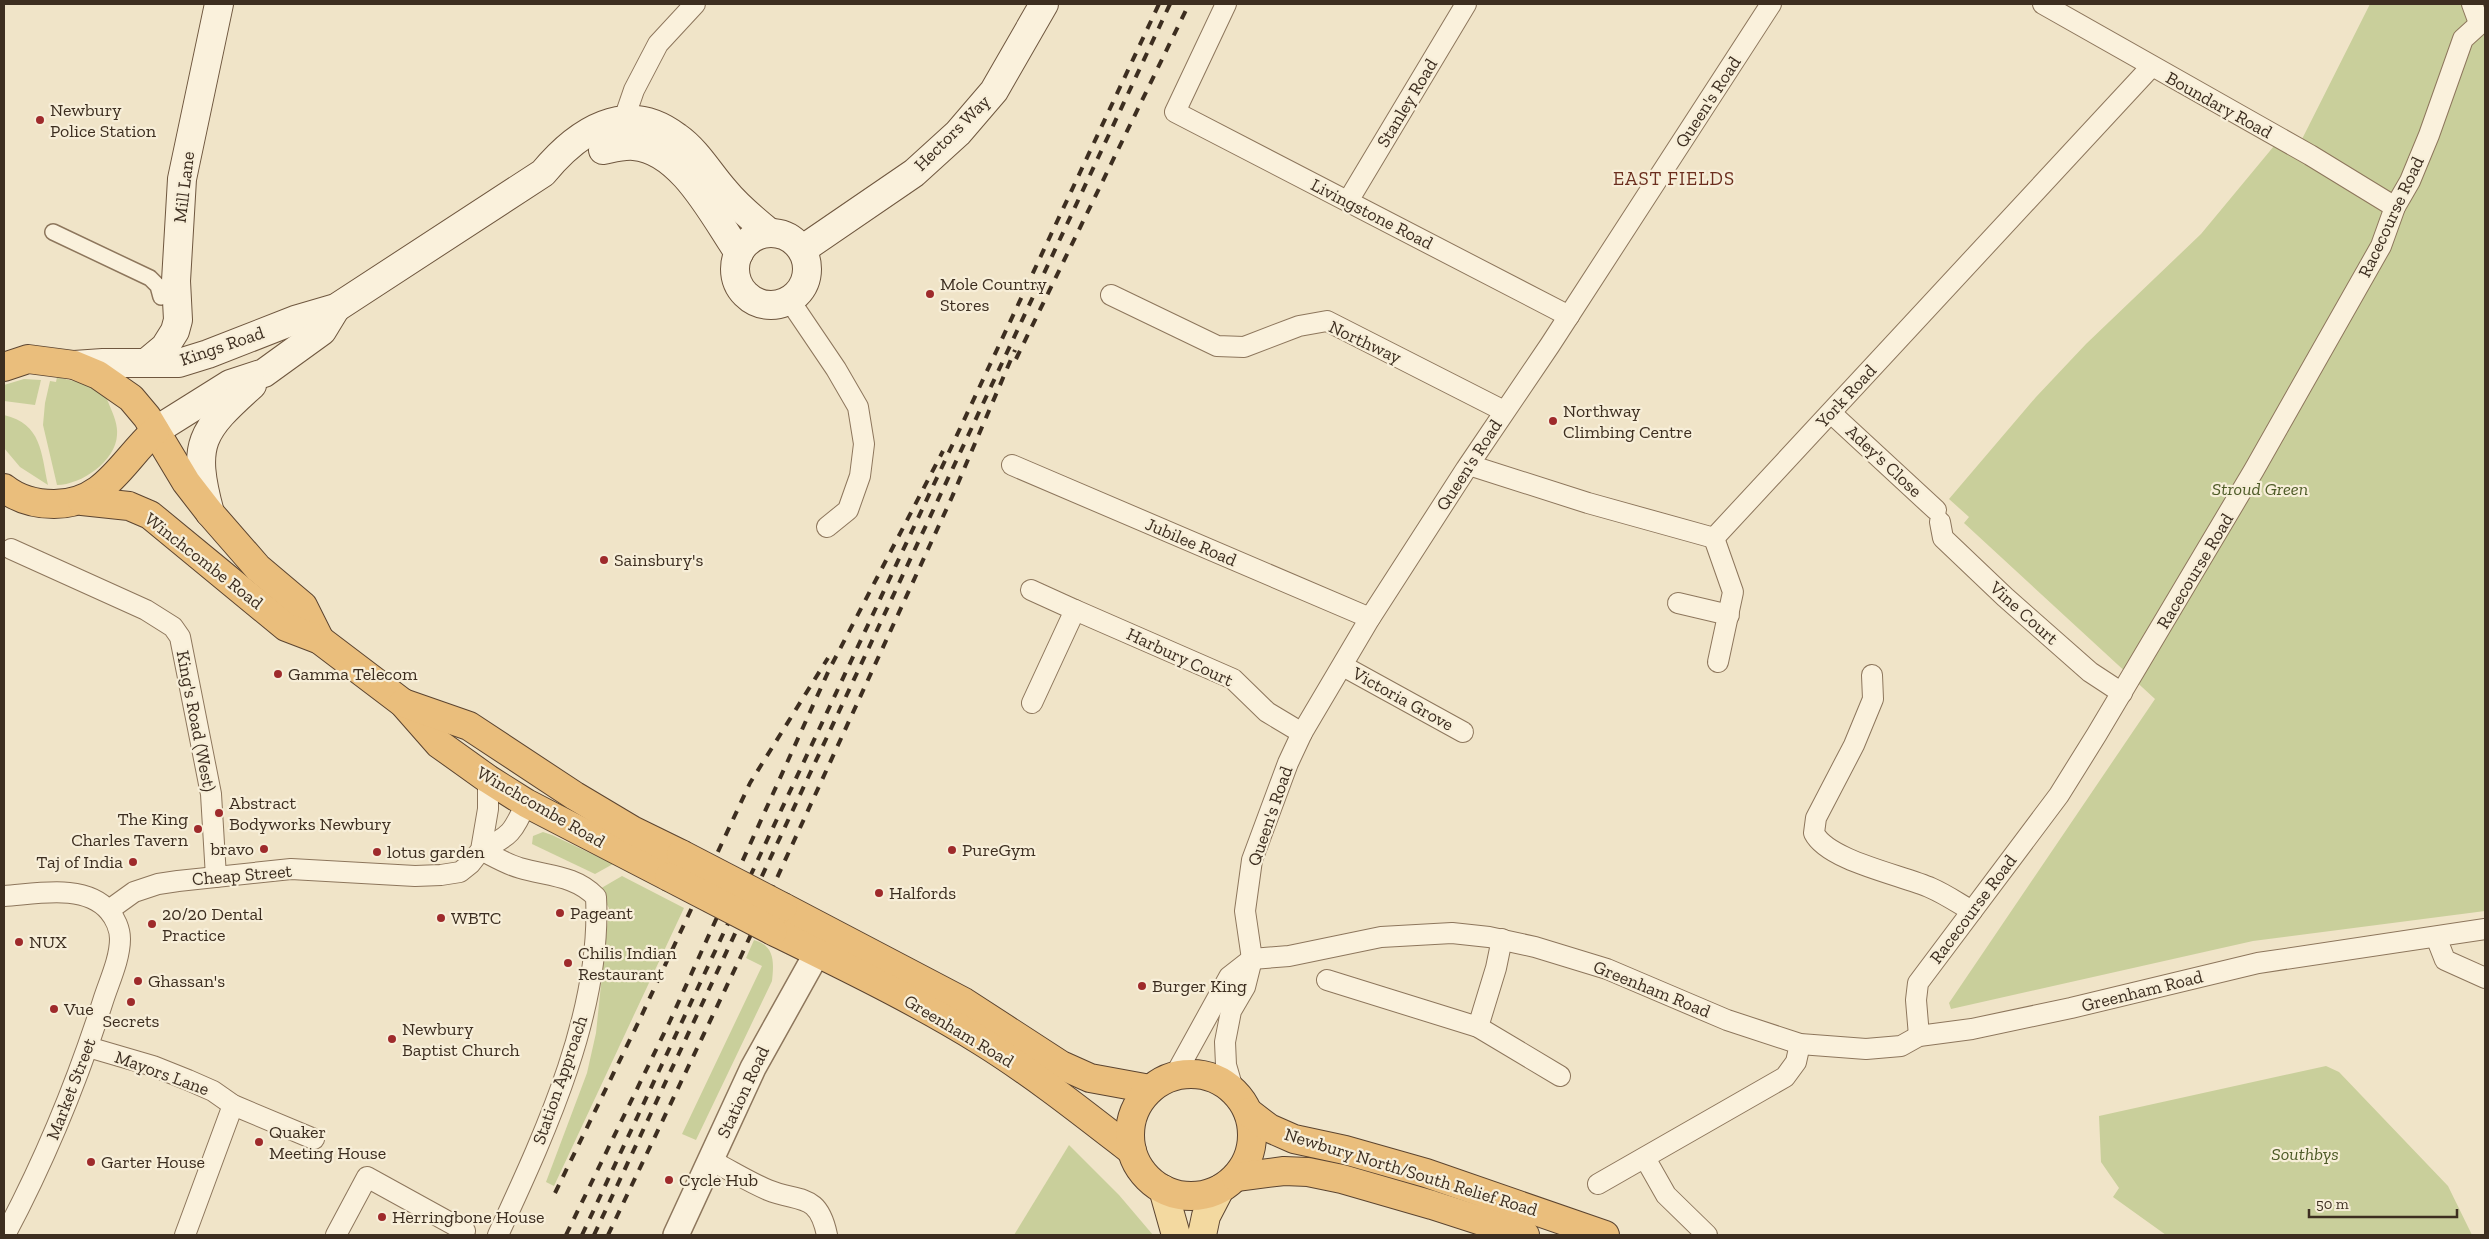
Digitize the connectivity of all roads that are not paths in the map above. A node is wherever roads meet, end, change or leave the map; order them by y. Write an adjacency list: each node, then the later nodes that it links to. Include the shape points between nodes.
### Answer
1 (219, 4): 26 (main road, Mill Lane, via 182,179 176,282 178,320 165,347)
2 (695, 4): 11 (street, Kings Road, via 652,54)
3 (1044, 4): 18 (main road, Hectors Way, via 994,91 958,132 914,173)
4 (1226, 4): 14 (street, Livingstone Road, via 1175,112)
5 (1466, 4): 14 (street, Stanley Road)
6 (1771, 4): 24 (street, Queen's Road)
7 (2043, 4): 10 (street, Boundary Road)
8 (2472, 4): 9 (street, Racecourse Road)
9 (2482, 21): 15 (street, Racecourse Road, via 2463,39 2425,144)
10 (2151, 67): 15 (street, Boundary Road, via 2310,155); 31 (street, York Road)
11 (628, 110): 12 (main road, Kings Road); 13 (main road, Kings Road, via 580,138); 17 (main road, via 668,132 703,162 735,203)
12 (603, 150): 13 (main road, Kings Road, via 563,170); 19 (main road, via 624,145 639,146 666,160 703,198)
13 (542, 173): 23 (main road, Kings Road)
14 (1348, 202): 24 (street, Livingstone Road)
15 (2395, 207): 51 (street, Racecourse Road, via 2381,246)
16 (53, 232): 21 (street, via 150,278 158,286)
17 (770, 232): 18 (main road, via 789,237); 19 (main road, via 749,240)
18 (803, 250): 22 (main road, via 808,273 805,284)
19 (739, 253): 22 (main road, via 735,273 744,293 760,304 780,304)
20 (1111, 294): 30 (street, Northway, via 1217,346 1244,348 1298,326 1327,322)
21 (161, 297)
22 (790, 300): 39 (street, via 858,407 864,444 860,476 848,510)
23 (336, 308): 26 (main road, Kings Road, via 179,363); 29 (main road, Kings Road, via 322,331)
24 (1569, 316): 30 (street, Queen's Road)
25 (4, 347): 27 (highway, Winchcombe Road)
26 (147, 362): 28 (main road, Kings Road)
27 (16, 363): 28 (highway, Winchcombe Road)
28 (74, 366): 32 (highway, Winchcombe Road, via 98,375 122,391 136,404)
29 (264, 373): 32 (main road, Kings Road, via 230,384); 37 (main road, via 220,414 207,432 200,474)
30 (1504, 411): 34 (street, Queen's Road)
31 (1830, 412): 38 (street, Adey's Close); 40 (street, York Road)
32 (155, 431): 36 (highway, via 108,484); 37 (highway, Winchcombe Road, via 186,482)
33 (1012, 465): 46 (street, Jubilee Road)
34 (1469, 465): 40 (street); 46 (street, Queen's Road)
35 (4, 488): 36 (highway, via 30,502 57,504)
36 (82, 501): 47 (highway, Winchcombe Road, via 129,506 150,515 286,626)
37 (210, 513): 47 (highway, Winchcombe Road, via 258,568 303,606)
38 (1938, 516): 51 (street, Vine Court, via 1943,538 2090,672)
39 (827, 527)
40 (1714, 538): 45 (street, via 1733,592)
41 (11, 548): 60 (street, King's Road (West), via 146,610 173,627 180,637 211,794)
42 (1031, 590): 44 (street, Harbury Court)
43 (1678, 603): 45 (street)
44 (1075, 610): 53 (street); 56 (street, Harbury Court, via 1233,679 1267,712)
45 (1729, 615): 48 (street)
46 (1370, 618): 49 (street, Queen's Road)
47 (320, 640): 52 (highway, Winchcombe Road)
48 (1718, 662)
49 (1343, 666): 55 (street, Victoria Grove); 56 (street, Queen's Road)
50 (1872, 675): 63 (street, via 1873,699 1854,745 1816,818 1814,833 1825,848 1932,888)
51 (2122, 693): 63 (street, Racecourse Road, via 2059,794)
52 (403, 703): 54 (highway, Winchcombe Road); 57 (highway, Winchcombe Road, via 439,744)
53 (1032, 703)
54 (451, 719): 58 (highway, via 468,740 518,776 525,785); 64 (highway, Winchcombe Road, bridge, via 469,726 632,830 681,854)
55 (1463, 732)
56 (1302, 733): 69 (street, Queen's Road, via 1252,860 1245,911)
57 (488, 779): 58 (highway, Winchcombe Road); 59 (street, via 488,810)
58 (526, 803): 59 (street, Cheap Street, via 514,830); 64 (highway, Winchcombe Road, bridge, via 669,877)
59 (481, 850): 60 (street, Cheap Street, via 460,872 441,875 291,869); 93 (street, Station Approach, via 520,868 556,875 596,897 597,921 582,1022 536,1152)
60 (216, 877): 62 (street, Cheap Street, via 158,884 134,892)
61 (4, 896): 62 (street, via 71,893 92,899)
62 (108, 910): 75 (street, Market Street, via 119,930 118,949)
63 (1972, 911): 73 (street, Racecourse Road, via 1918,983)
64 (778, 919): 68 (highway, Greenham Road); 78 (highway, Greenham Road, via 964,1002 1061,1065 1090,1078)
65 (2485, 929): 66 (street, Greenham Road)
66 (2436, 937): 70 (street, via 2446,960); 73 (street, Greenham Road, via 2258,963 2071,1008 1972,1029)
67 (1502, 939): 69 (street, Greenham Road, via 1420,933 1381,937 1289,956); 72 (street); 74 (street, Greenham Road, via 1592,964 1726,1020)
68 (817, 953): 83 (highway, Greenham Road, via 983,1042); 85 (street, Station Road, via 753,1068)
69 (1252, 959): 76 (street, via 1230,977); 79 (street, via 1245,987 1231,1011 1227,1026 1226,1064)
70 (2485, 978)
71 (1326, 980): 72 (street)
72 (1478, 1027): 77 (street)
73 (1919, 1036): 74 (street, Greenham Road, via 1901,1046 1866,1049)
74 (1800, 1044): 84 (street, via 1796,1062 1785,1078)
75 (88, 1047): 80 (street, Mayors Lane, via 153,1066 213,1091); 90 (street, Market Street, via 61,1120)
76 (1175, 1076): 78 (highway); 79 (highway, via 1212,1076)
77 (1560, 1076)
78 (1150, 1088): 83 (highway, via 1132,1117 1129,1134)
79 (1233, 1089): 81 (highway)
80 (233, 1105): 82 (street, Mayors Lane); 91 (street)
81 (1248, 1112): 86 (highway, via 1252,1125 1251,1146 1244,1166); 99 (highway, Newbury North/South Relief Road, via 1269,1128 1294,1139 1426,1174)
82 (314, 1139)
83 (1132, 1151): 88 (highway, via 1143,1173)
84 (1645, 1158): 87 (street); 100 (street, via 1666,1195)
85 (712, 1161): 94 (street, Station Road); 95 (street, via 768,1190 802,1198 821,1213)
86 (1228, 1183): 88 (highway, via 1191,1196); 97 (main road, via 1206,1216); 98 (highway, Newbury North/South Relief Road, via 1284,1171 1308,1172 1432,1205)
87 (1598, 1184)
88 (1163, 1190): 96 (main road)
89 (465, 1231): 92 (street, via 366,1177)
90 (4, 1235)
91 (185, 1235)
92 (336, 1235)
93 (498, 1235)
94 (676, 1235)
95 (827, 1235)
96 (1176, 1235)
97 (1202, 1235)
98 (1525, 1235)
99 (1605, 1235)
100 (1707, 1235)

